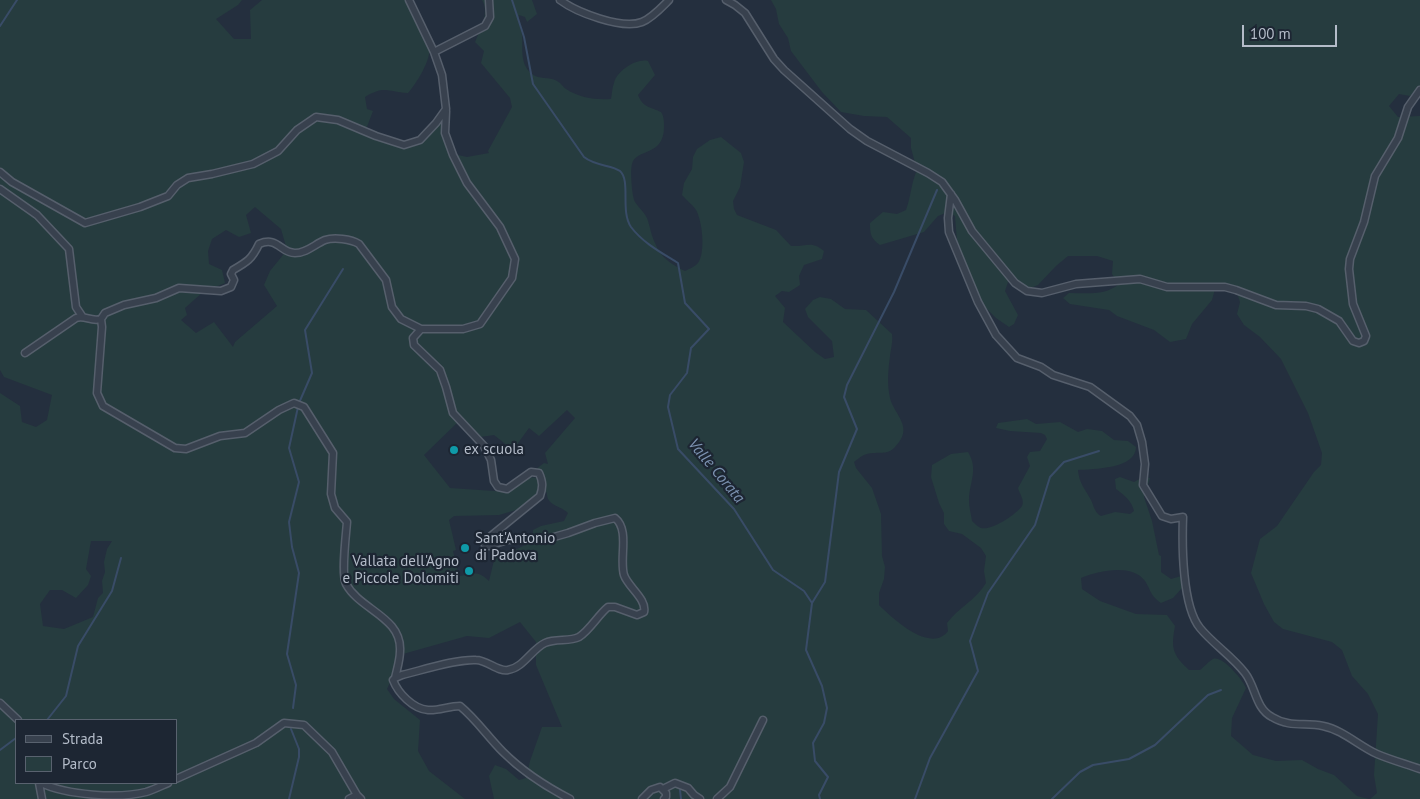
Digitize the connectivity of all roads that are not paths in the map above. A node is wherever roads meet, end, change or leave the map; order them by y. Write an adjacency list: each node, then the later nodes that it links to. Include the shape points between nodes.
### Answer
1 (410, 0): 6 (street)
2 (489, 0): 6 (street, via 490,17 485,26)
3 (560, 0): 4 (street, via 584,14 632,24 648,19)
4 (669, 0)
5 (726, 0): 11 (street, via 745,13 784,70 850,129 938,179)
6 (434, 52): 8 (street, via 442,75)
7 (1420, 90): 11 (street, via 1408,107 1398,138 1374,180 1364,222 1350,259 1353,304 1366,336 1358,343 1339,321 1318,309 1276,305 1225,287 1167,287 1140,279 1076,284 1042,293 1027,291 1015,283 972,230)
8 (446, 109): 9 (street, via 420,140 404,145 338,120 316,117 278,151 253,164 188,178 168,196 85,223); 14 (street, via 445,133 453,155 468,183 500,226 515,259 512,278 480,324 463,329)
9 (0, 172)
10 (0, 189): 12 (street, via 37,215 69,249 76,307)
11 (951, 194): 20 (street, via 949,232 978,302 996,335 1017,358 1053,375 1090,387 1130,416 1142,442 1143,485 1162,516 1171,519 1183,517 1182,551 1190,610 1199,627 1245,673 1262,709 1281,722 1323,726 1378,754)
12 (82, 316): 13 (street, via 94,321); 15 (street)
13 (100, 319): 14 (street, via 105,313 124,305 156,298 179,288 221,291 232,287 233,270 247,262 259,244 272,241 295,253 329,239 353,240 359,244 386,280 392,307 401,318); 16 (street, via 98,393 103,406 175,448 186,449 220,436 245,433 279,410 295,403 302,407 333,453 331,494 335,508 347,522 346,583 363,603 388,621 399,637)
14 (421, 329): 16 (street, via 413,338 414,345 440,370 453,413 484,446 498,487 507,489 531,472 538,473 542,479 540,496 486,540 485,545 507,540 547,539 615,518 623,532 624,575 645,608 638,615 608,607 580,636 543,644 508,670 485,660 467,660)
15 (25, 353)
16 (395, 678): 29 (street, via 396,689 415,706 428,710 460,706 503,753 532,778)
17 (0, 703): 18 (street)
18 (17, 719)
19 (763, 720): 32 (street, via 730,787)
20 (1420, 769)
21 (178, 778): 26 (street, via 256,743 284,723 304,726 325,745)
22 (40, 784): 27 (street)
23 (42, 784): 24 (street, via 68,792 118,796 146,792)
24 (166, 784)
25 (664, 794): 30 (street, via 660,788 655,788); 31 (street, via 675,783 688,788)
26 (359, 797): 28 (street)
27 (42, 799)
28 (349, 799)
29 (570, 799)
30 (642, 799)
31 (700, 799)
32 (717, 799)

